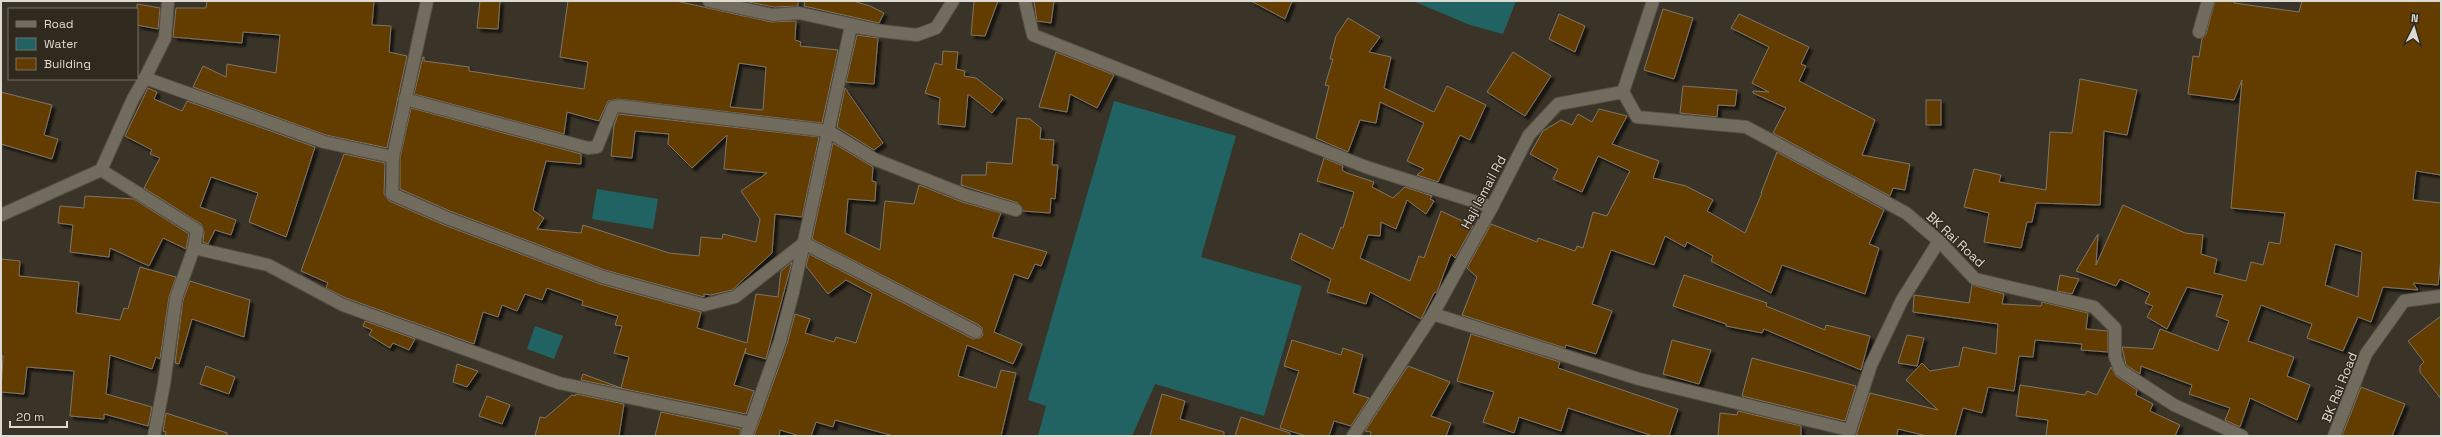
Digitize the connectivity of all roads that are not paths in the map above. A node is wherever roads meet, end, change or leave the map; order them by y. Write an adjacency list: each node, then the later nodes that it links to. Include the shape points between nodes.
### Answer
1 (168, 1): 10 (street, via 165,38)
2 (426, 1): 12 (street)
3 (709, 1): 8 (street, via 773,15 799,12 828,17)
4 (953, 1): 8 (street, via 936,28 917,35)
5 (1025, 1): 16 (street, via 1033,35 1366,167)
6 (1653, 1): 11 (street)
7 (2208, 1): 9 (street)
8 (881, 31): 13 (street, via 851,26)
9 (2199, 32)
10 (145, 78): 14 (street, via 324,142); 15 (street)
11 (1623, 92): 16 (street, Haji Ismail Rd, via 1558,104 1529,134); 19 (street, BK Rai Road, via 1637,117 1746,127 1906,213)
12 (405, 100): 13 (street, via 588,148 596,147 613,108 620,106); 14 (street)
13 (828, 131): 17 (street, via 874,159 965,195); 20 (street)
14 (393, 157): 20 (street, via 392,194 446,218 603,277 704,305 735,297)
15 (101, 170): 18 (street); 21 (street, via 197,230)
16 (1492, 207): 23 (street, Haji Ismail Rd)
17 (1016, 210)
18 (1, 215)
19 (1939, 241): 26 (street, via 1902,300 1871,365); 30 (street, BK Rai Road, via 1975,279 2094,307 2115,328 2114,356 2120,370 2174,405)
20 (804, 243): 24 (street); 25 (street, via 780,341)
21 (194, 248): 25 (street, via 268,265 343,305 559,383); 27 (street, via 176,298)
22 (2441, 296): 31 (street, BK Rai Road, via 2404,301 2366,354)
23 (1433, 314): 26 (street, via 1639,379); 29 (street, Haji Ismail Rd)
24 (976, 332)
25 (751, 423): 28 (street)
26 (1849, 433)
27 (154, 436)
28 (746, 436)
29 (1353, 436)
30 (2242, 436)
31 (2334, 436)

